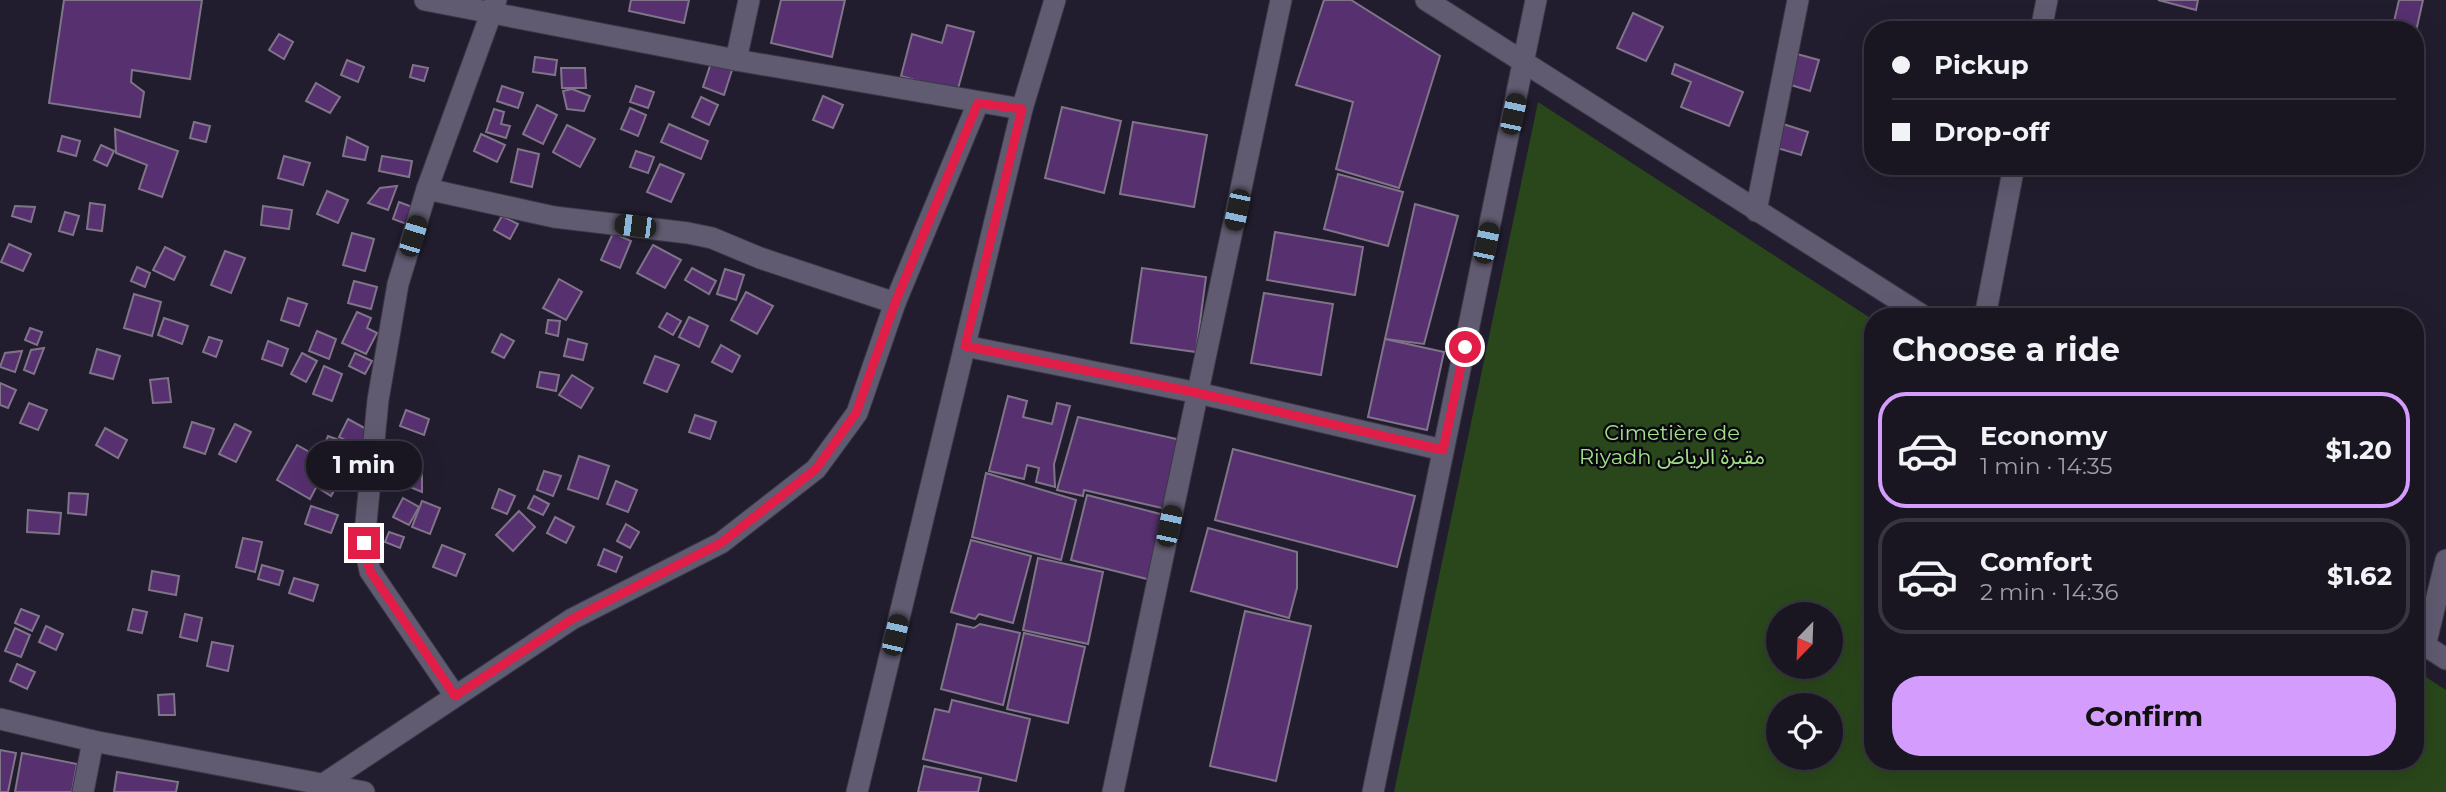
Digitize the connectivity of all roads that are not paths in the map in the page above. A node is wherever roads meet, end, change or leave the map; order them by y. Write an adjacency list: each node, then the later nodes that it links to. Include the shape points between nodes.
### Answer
1 (425, 0): 9 (street)
2 (749, 0): 11 (street)
3 (1055, 0): 14 (street)
4 (1281, 0): 22 (street)
5 (1426, 0): 12 (street)
6 (1536, 0): 12 (street)
7 (1798, 0): 17 (street)
8 (2046, 0): 10 (street)
9 (495, 7): 11 (street); 16 (street)
10 (2042, 21)
11 (736, 60): 13 (street)
12 (1524, 62): 17 (street); 23 (street)
13 (978, 103): 14 (street); 18 (street)
14 (1022, 109): 21 (street)
15 (2012, 175): 20 (street)
16 (427, 189): 18 (street, via 554,217 688,233); 28 (street, via 396,297 378,400 364,543 370,571)
17 (1756, 211): 19 (street)
18 (895, 303): 28 (street, via 856,413 816,469 721,543 572,619)
19 (1911, 308)
20 (1987, 308)
21 (965, 346): 22 (street); 34 (street)
22 (1198, 393): 23 (street); 35 (street)
23 (1443, 450): 36 (street)
24 (2446, 560): 25 (street)
25 (2424, 629)
26 (2424, 645): 27 (street)
27 (2446, 659)
28 (455, 696): 31 (street)
29 (0, 719): 30 (street)
30 (93, 741): 31 (street); 32 (street)
31 (324, 788): 33 (street)
32 (83, 792)
33 (364, 792)
34 (857, 792)
35 (1112, 792)
36 (1373, 792)

